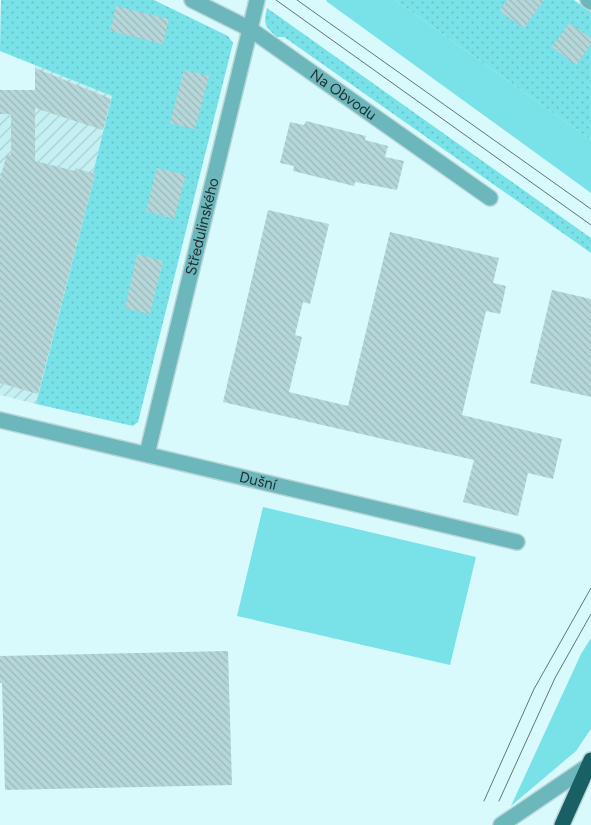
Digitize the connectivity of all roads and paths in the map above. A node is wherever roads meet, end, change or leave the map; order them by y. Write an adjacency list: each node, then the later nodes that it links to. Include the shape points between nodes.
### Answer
1 (192, 0): 5 (street, Na Obvodu)
2 (258, 0): 5 (street, Středulinského)
3 (588, 0): 4 (street)
4 (591, 2)
5 (250, 29): 6 (street, Na Obvodu); 8 (street, Středulinského)
6 (490, 198)
7 (0, 420): 8 (street, Dušní)
8 (146, 454): 9 (street, Dušní)
9 (517, 542)
10 (589, 763): 11 (street); 12 (highway)
11 (501, 825)
12 (562, 825)

